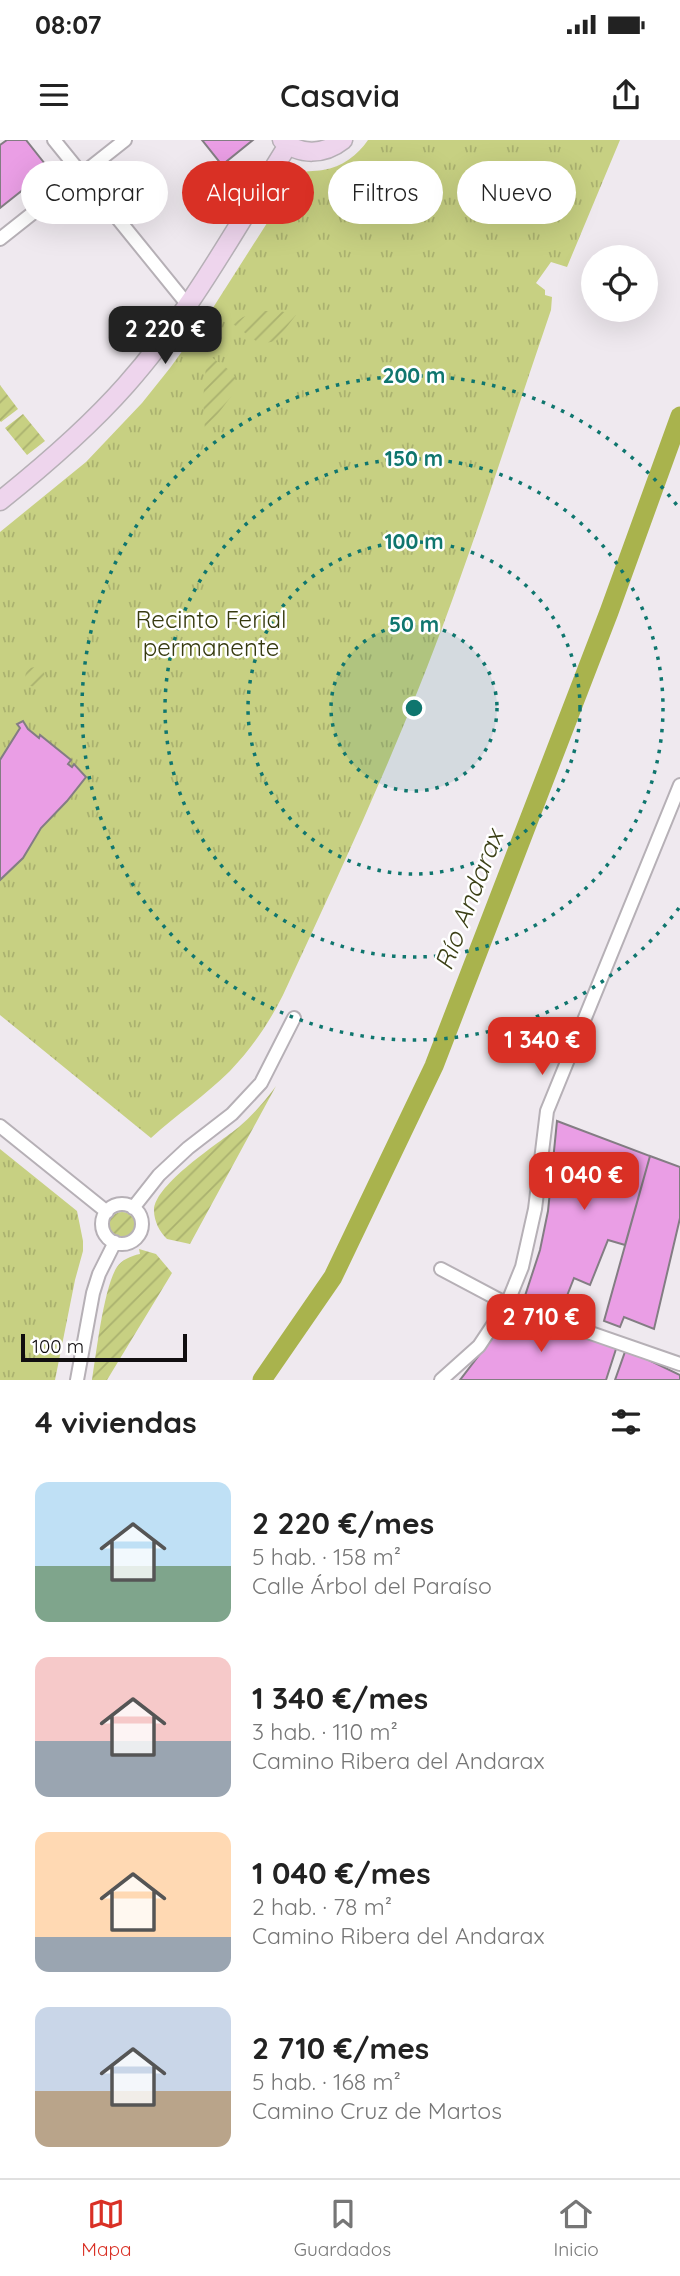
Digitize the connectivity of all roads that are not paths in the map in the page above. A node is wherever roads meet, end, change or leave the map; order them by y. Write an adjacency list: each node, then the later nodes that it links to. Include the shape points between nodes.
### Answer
1 (54, 140): 5 (street)
2 (125, 140): 6 (street)
3 (343, 140): 4 (street, via 315,152)
4 (285, 142): 10 (street)
5 (71, 161)
6 (98, 161)
7 (21, 222): 9 (street)
8 (122, 224): 10 (street)
9 (0, 239)
10 (187, 304): 11 (street, via 119,392 63,449)
11 (0, 501)
12 (680, 785): 19 (street, via 547,1111 536,1209)
13 (294, 1018): 15 (street, via 261,1083 232,1114 159,1175)
14 (0, 1126): 16 (street)
15 (133, 1208): 16 (street, via 118,1205); 17 (street, via 142,1221 140,1233 130,1243)
16 (107, 1212): 17 (street, via 103,1228)
17 (115, 1242): 21 (street, via 93,1293)
18 (441, 1269): 19 (street)
19 (508, 1304): 20 (street); 22 (street, via 479,1346)
20 (680, 1364)
21 (78, 1380)
22 (440, 1380)

